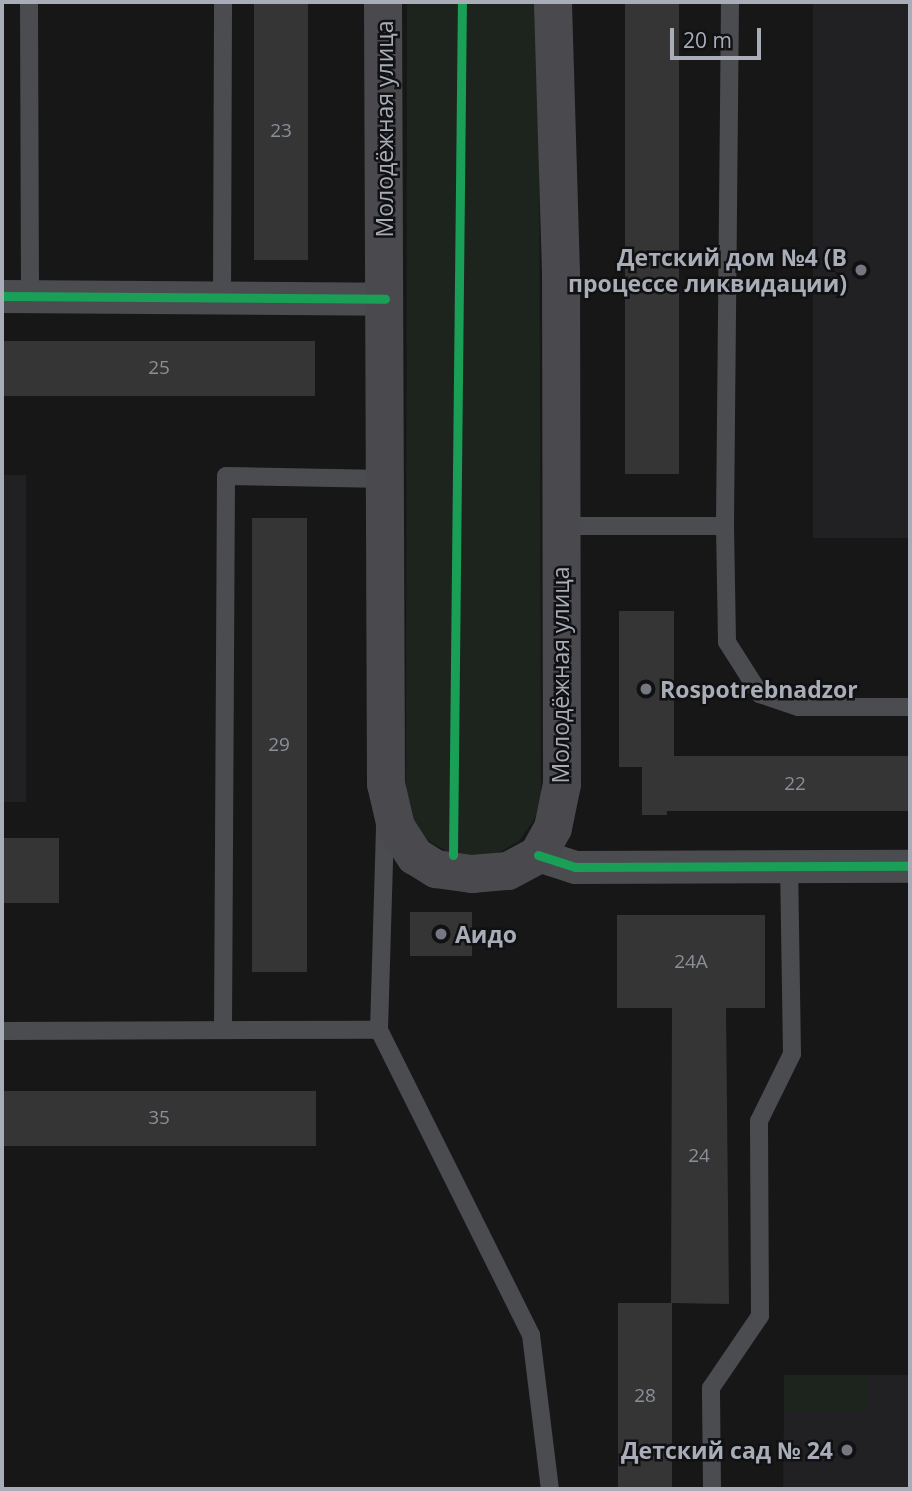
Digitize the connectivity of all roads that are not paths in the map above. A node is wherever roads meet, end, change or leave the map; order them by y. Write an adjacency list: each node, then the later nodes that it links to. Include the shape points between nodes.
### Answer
1 (29, 2): 6 (lane)
2 (223, 2): 7 (lane)
3 (383, 2): 8 (main road, Молодёжная улица)
4 (553, 2): 10 (main road, Молодёжная улица, via 561,273)
5 (730, 2): 11 (lane)
6 (16, 296): 7 (street)
7 (222, 299): 8 (street)
8 (385, 299): 9 (main road, Молодёжная улица)
9 (386, 479): 13 (main road, Молодёжная улица); 17 (lane, via 226,476)
10 (560, 526): 11 (lane); 14 (main road, Молодёжная улица, via 562,784 553,828)
11 (724, 526): 12 (lane, via 727,642 760,694 798,707)
12 (910, 707)
13 (386, 784): 14 (main road, Молодёжная улица, via 396,827 415,856 436,869 508,872); 18 (lane)
14 (538, 855): 15 (street, via 575,867)
15 (789, 866): 16 (street); 21 (lane, via 792,1054 759,1121 760,1315 711,1388)
16 (910, 866)
17 (223, 1030): 18 (lane); 19 (lane)
18 (379, 1030): 20 (lane, via 531,1335)
19 (2, 1031)
20 (550, 1489)
21 (712, 1489)

